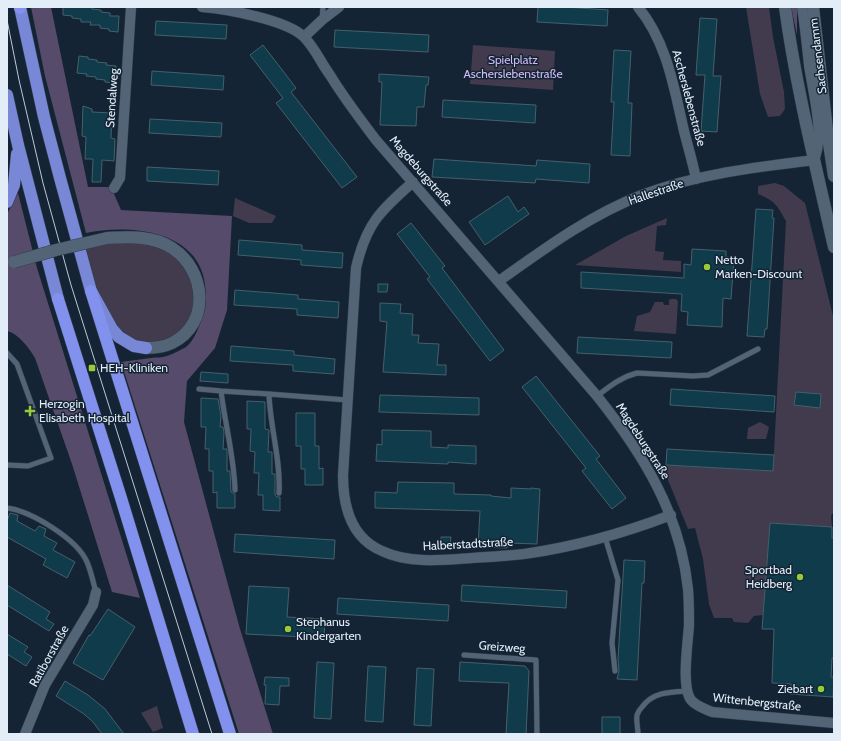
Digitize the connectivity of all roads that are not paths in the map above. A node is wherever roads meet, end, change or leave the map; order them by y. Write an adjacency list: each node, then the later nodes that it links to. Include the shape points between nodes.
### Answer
1 (20, 7): 24 (highway, via 56,163)
2 (131, 7): 19 (street, Stendalweg, via 120,178)
3 (202, 7): 11 (street, Magdeburgstraße, via 255,16 285,26)
4 (323, 7): 10 (lane)
5 (339, 7): 10 (street)
6 (638, 7): 17 (street, Ascherslebenstraße, via 660,43 672,78)
7 (784, 7): 15 (street, Sachsendamm)
8 (802, 7): 15 (street, Sachsendamm, via 820,131 818,151)
9 (813, 7): 14 (street, Sachsendamm)
10 (322, 20): 11 (street)
11 (304, 37): 18 (street, Magdeburgstraße, via 356,114)
12 (7, 95): 13 (highway)
13 (18, 145): 20 (highway, via 14,185); 45 (highway, via 58,299)
14 (832, 158): 15 (street, Hallestraße); 16 (street, Sachsendamm)
15 (814, 160): 17 (street, Hallestraße, via 743,169); 21 (street, Sachsendamm)
16 (834, 176)
17 (696, 179): 23 (street, Hallestraße, via 642,195 606,213 554,242)
18 (413, 182): 23 (street, Magdeburgstraße); 32 (street, Halberstadtstraße, via 370,226 360,248 356,268)
19 (114, 188)
20 (7, 202)
21 (834, 247)
22 (11, 263): 25 (street, bridge, via 107,238 135,237 171,247 192,268 196,276 200,296 199,309 186,333 172,344)
23 (499, 281): 31 (street, Magdeburgstraße)
24 (91, 291): 25 (highway, via 112,329 134,346); 46 (highway)
25 (146, 348)
26 (758, 350): 31 (lane, via 708,375 630,375)
27 (7, 354): 33 (lane, via 17,364 51,458 28,466)
28 (199, 389): 29 (lane)
29 (222, 391): 30 (lane); 34 (lane)
30 (269, 394): 32 (lane); 35 (lane, via 269,413 280,479)
31 (597, 396): 37 (street, Magdeburgstraße, via 643,459)
32 (347, 400): 38 (street, Halberstadtstraße, via 342,475 344,500 356,531 381,551 418,559 459,559 523,554)
33 (7, 465)
34 (235, 490)
35 (279, 493)
36 (7, 508): 39 (lane, via 15,509 49,525 79,549 87,561)
37 (671, 515): 38 (street, Halberstadtstraße); 42 (street, Magdeburgstraße, via 682,553 688,588)
38 (605, 537): 41 (lane, via 618,580 612,643)
39 (96, 592): 44 (street, Ratiborstraße, via 93,605 45,685)
40 (464, 654): 47 (lane, Greizweg, via 536,660)
41 (615, 671)
42 (687, 691): 43 (street, Wittenbergstraße, via 691,700 712,712); 48 (lane, via 665,692 650,698 639,710)
43 (834, 724)
44 (26, 734)
45 (193, 734)
46 (230, 734)
47 (537, 734)
48 (638, 734)

